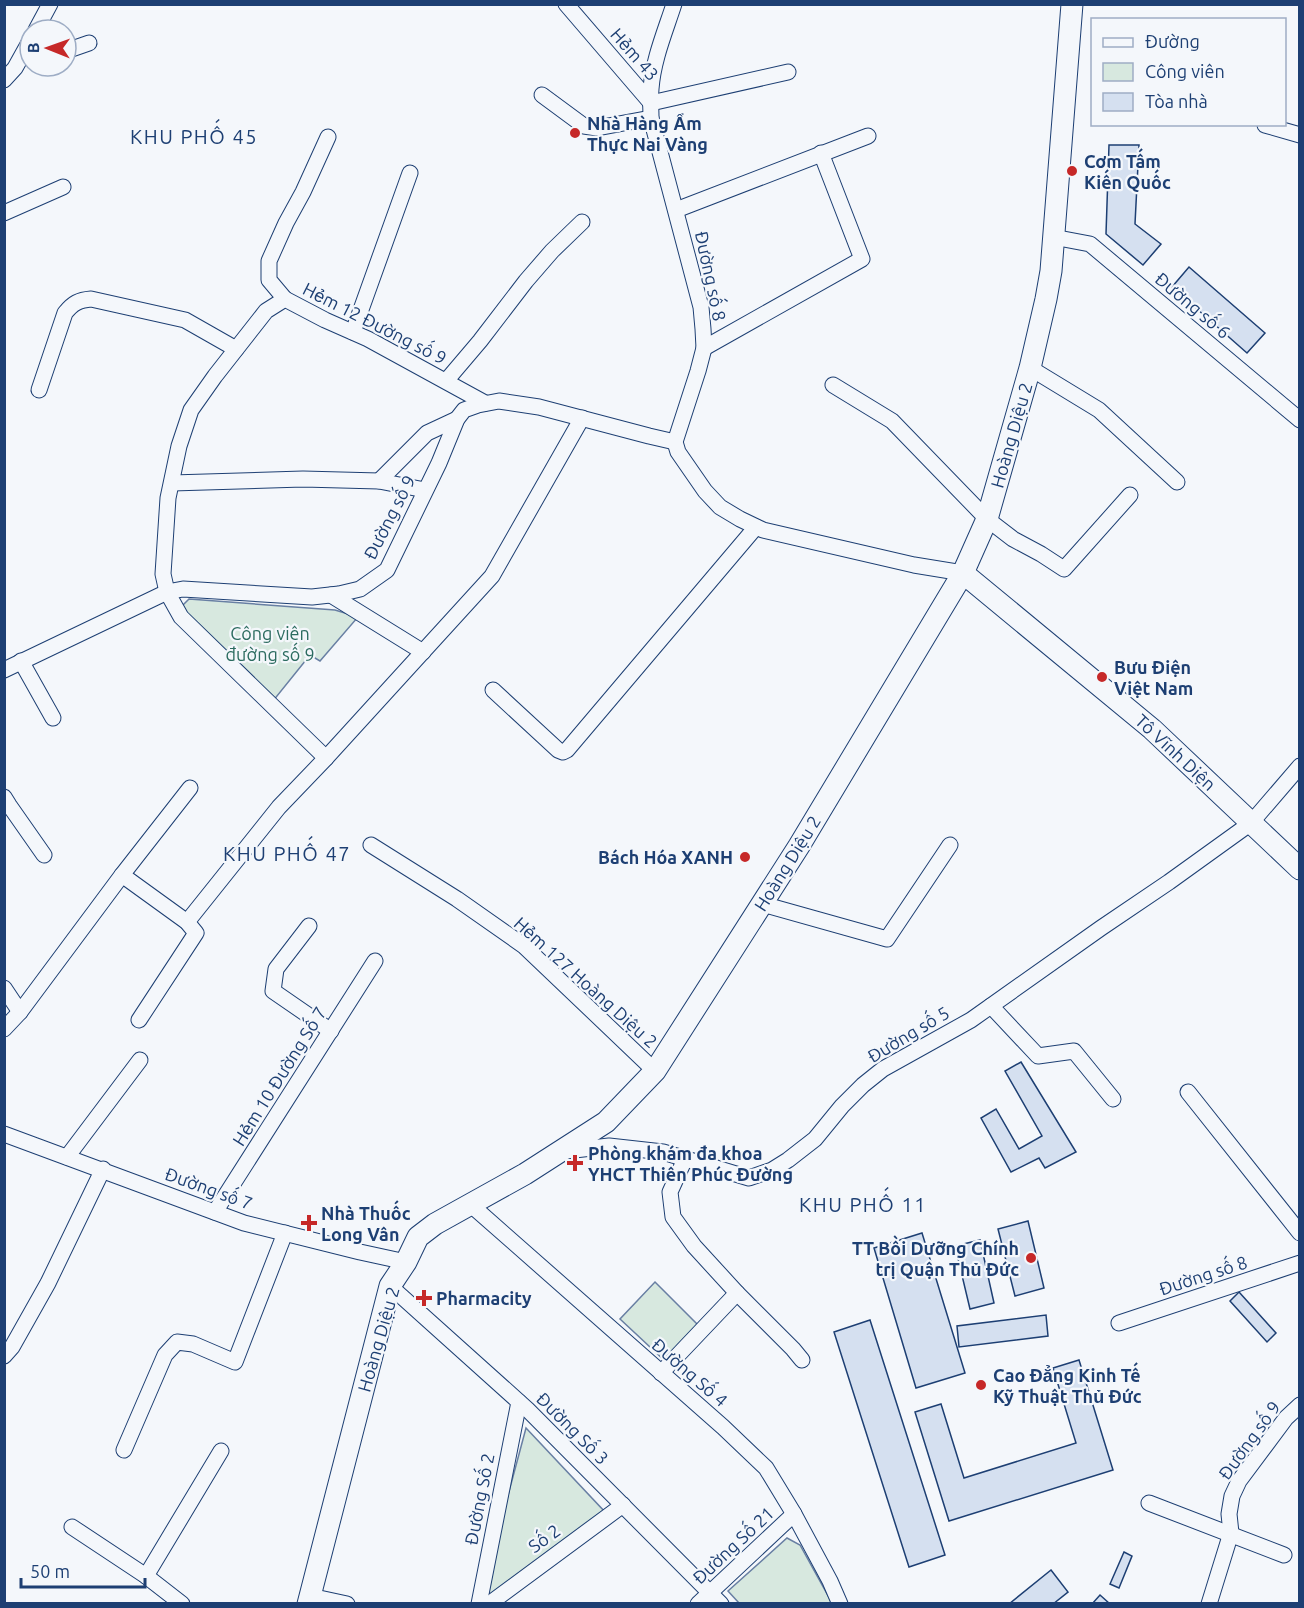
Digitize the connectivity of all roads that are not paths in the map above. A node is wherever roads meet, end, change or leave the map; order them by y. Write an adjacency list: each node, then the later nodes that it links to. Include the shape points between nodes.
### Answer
1 (50, 4): 5 (street)
2 (566, 4): 12 (street, Hẻm 43)
3 (674, 4): 12 (street, Đường số 8, via 651,87)
4 (1072, 4): 23 (street, Hoàng Diệu 2)
5 (42, 18)
6 (89, 43): 7 (street)
7 (78, 47)
8 (18, 69): 10 (street)
9 (788, 72): 12 (street)
10 (4, 80)
11 (542, 95): 12 (street, via 584,126 597,128)
12 (651, 110): 20 (street, Đường số 8)
13 (1268, 126): 14 (street)
14 (1299, 135)
15 (868, 136): 17 (street)
16 (328, 137): 24 (street, via 269,261 269,280)
17 (822, 153): 20 (street); 26 (street, via 862,260)
18 (410, 173): 25 (street)
19 (63, 187): 21 (street)
20 (676, 210): 26 (street, Đường số 8, via 701,307)
21 (4, 213)
22 (582, 222): 29 (street, via 526,281)
23 (1053, 237): 28 (street, Hoàng Diệu 2, via 1051,272); 35 (street, Đường số 6, via 1090,244)
24 (285, 299): 25 (street, Hẻm 12 Đường số 9); 27 (street, Hẻm 12 Đường số 9, via 266,311)
25 (353, 332): 29 (street, Hẻm 12 Đường số 9)
26 (704, 348): 36 (street, Đường số 8)
27 (236, 349): 31 (street, via 185,320 91,299 80,300 65,312); 39 (street, Hẻm 12 Đường số 9, via 192,410 179,446)
28 (1030, 368): 38 (street, via 1099,410); 42 (street, Hoàng Diệu 2)
29 (446, 381): 32 (street, Hẻm 12 Đường số 9)
30 (833, 385): 42 (street, via 892,421)
31 (39, 390)
32 (485, 403): 33 (street, via 539,407); 34 (street, via 464,410)
33 (582, 418): 36 (street); 47 (street, via 492,576)
34 (457, 419): 37 (street, via 427,433); 40 (street, Đường số 9)
35 (1299, 420)
36 (675, 442): 43 (street, via 687,466 720,507)
37 (379, 481): 39 (street); 40 (street)
38 (1177, 482)
39 (172, 483): 45 (street, Hẻm 12 Đường số 9, via 163,574)
40 (425, 490): 46 (street, Đường số 9, via 387,570 360,589)
41 (1130, 495): 42 (street, via 1064,569)
42 (987, 519): 44 (street, Hoàng Diệu 2)
43 (756, 526): 44 (street, via 914,565); 50 (street, via 567,750 558,750)
44 (963, 573): 56 (street, Tô Vĩnh Diện, via 1152,729); 62 (street, Hoàng Diệu 2)
45 (167, 592): 46 (street, Đường số 9); 48 (street, Đường số 9); 52 (street, via 181,617)
46 (331, 595): 47 (street)
47 (423, 652): 52 (street)
48 (21, 661): 49 (street, Đường số 9); 51 (street)
49 (4, 670)
50 (493, 690)
51 (53, 718)
52 (326, 758): 63 (street, via 279,807)
53 (1299, 766): 56 (street)
54 (190, 788): 61 (street)
55 (6, 803): 59 (street)
56 (1251, 823): 60 (street, Tô Vĩnh Diện); 67 (street, Đường số 5)
57 (371, 845): 73 (street, Hẻm 127 Hoàng Diệu 2, via 524,946)
58 (950, 845): 62 (street, via 887,939)
59 (44, 855)
60 (1299, 868)
61 (122, 875): 63 (street); 68 (street)
62 (762, 904): 73 (street, Hoàng Diệu 2)
63 (187, 922): 69 (street, via 195,933)
64 (309, 926): 71 (street, via 276,969 273,991)
65 (375, 961): 71 (street, Hẻm 10 Đường Số 7)
66 (4, 988): 68 (street)
67 (991, 1006): 75 (street, via 1038,1056 1074,1051); 79 (street, Đường số 5, via 883,1069 842,1106 815,1139 772,1170 749,1178)
68 (20, 1012): 70 (street)
69 (139, 1020)
70 (4, 1029)
71 (331, 1031): 82 (street, Hẻm 10 Đường Số 7)
72 (140, 1060): 78 (street)
73 (655, 1071): 77 (street, Hoàng Diệu 2, via 606,1122)
74 (1188, 1092): 84 (street)
75 (1113, 1099)
76 (4, 1134): 78 (street, Đường số 7)
77 (563, 1151): 79 (street, Đường số 5, via 609,1146 663,1152); 81 (street, Hoàng Diệu 2)
78 (67, 1157): 80 (street, Đường số 7)
79 (686, 1159): 88 (street, via 670,1192 674,1217 694,1246)
80 (103, 1169): 82 (street, Đường số 7); 90 (street, via 48,1283)
81 (471, 1204): 85 (street, Hoàng Diệu 2, via 418,1237); 92 (street, Đường Số 4)
82 (215, 1212): 83 (street, Đường số 7)
83 (285, 1233): 85 (street, Đường số 7); 95 (street, via 235,1362 193,1344 177,1342 165,1355)
84 (1299, 1233)
85 (406, 1262): 87 (street, Hoàng Diệu 2)
86 (1299, 1263): 89 (street, Đường số 8)
87 (390, 1286): 93 (street, Đường Số 3); 105 (street, Hoàng Diệu 2)
88 (737, 1293): 91 (street); 92 (street)
89 (1119, 1323)
90 (4, 1356)
91 (802, 1360)
92 (661, 1373): 99 (street, Đường Số 4, via 766,1468)
93 (519, 1402): 98 (street, Đường Số 3); 108 (street, Đường Số 2)
94 (1299, 1405): 101 (street, Đường số 9, via 1239,1481 1229,1514)
95 (124, 1450)
96 (221, 1451): 103 (street)
97 (1149, 1503): 101 (street)
98 (623, 1505): 104 (street, Đường Số 3); 109 (street, Số 2)
99 (794, 1514): 104 (street, Đường Số 21); 111 (street, Đường Số 4)
100 (72, 1527): 103 (street)
101 (1231, 1533): 102 (street); 112 (street, Đường số 9)
102 (1284, 1555)
103 (146, 1576): 106 (street)
104 (716, 1598): 110 (street, Đường Số 21)
105 (309, 1600): 107 (street)
106 (182, 1604)
107 (347, 1604)
108 (478, 1604)
109 (489, 1604)
110 (698, 1604)
111 (840, 1604)
112 (1209, 1604)

